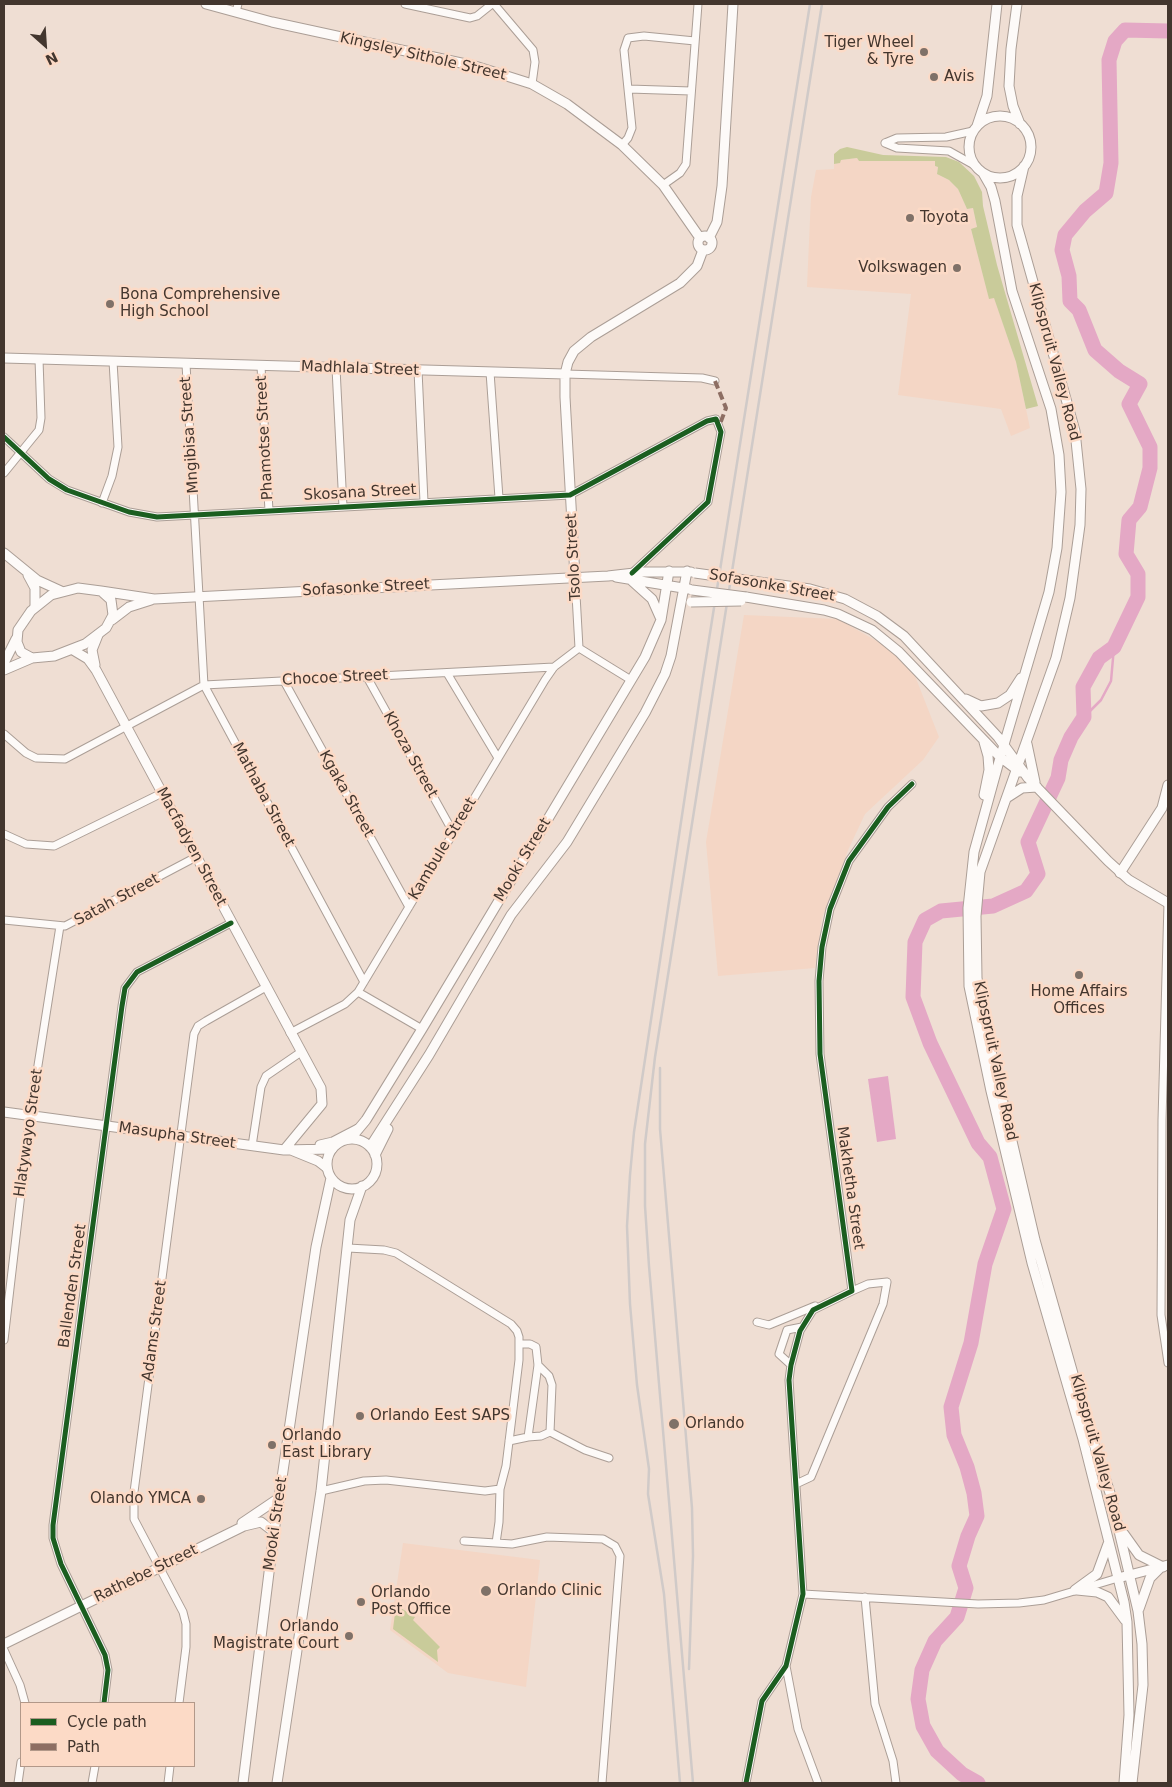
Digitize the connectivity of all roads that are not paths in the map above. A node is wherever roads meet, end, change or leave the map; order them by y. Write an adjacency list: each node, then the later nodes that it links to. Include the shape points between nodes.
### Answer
1 (206, 4): 8 (main road, Kingsley Sithole Street)
2 (405, 4): 3 (street, via 470,18)
3 (493, 4): 10 (street, via 533,50 536,62)
4 (698, 4): 9 (street)
5 (733, 4): 20 (main road, via 722,186 717,222)
6 (997, 4): 14 (main road, via 987,96)
7 (1017, 4): 13 (main road, via 1010,49 1009,86)
8 (237, 8): 10 (main road, Kingsley Sithole Street, via 338,37 475,66)
9 (695, 41): 11 (street, via 644,36 628,38 624,50); 12 (street)
10 (532, 84): 15 (main road, Kingsley Sithole Street, via 567,104)
11 (629, 89): 12 (street); 15 (street, via 632,128)
12 (691, 91): 19 (street, via 685,167)
13 (1020, 124): 14 (main road, via 998,116); 17 (main road, via 1028,134 1030,146)
14 (975, 129): 16 (main road, via 968,148); 16 (street, via 952,137 897,138 885,142 897,148 949,151)
15 (622, 145): 19 (main road, Kingsley Sithole Street)
16 (974, 165): 18 (main road)
17 (1024, 166): 18 (main road, via 1005,178); 77 (main road, Klipspruit Valley Road, via 1017,196 1017,225 1070,410 1081,489 1079,535 1070,598 1056,658)
18 (983, 173): 62 (main road, Klipspruit Valley Road, via 995,201 1012,291 1051,409 1058,455 1061,492 1057,548)
19 (663, 185): 20 (main road, Kingsley Sithole Street)
20 (705, 238): 29 (main road, via 698,246 703,250 697,266 680,283 580,344 571,355)
21 (4, 358): 22 (main road, Madhlala Street)
22 (39, 359): 23 (main road, Madhlala Street); 32 (street, via 41,424)
23 (113, 362): 24 (main road, Madhlala Street); 37 (street, via 118,447)
24 (186, 364): 25 (main road, Madhlala Street); 40 (street, Mngibisa Street)
25 (261, 366): 26 (main road, Madhlala Street); 39 (street, Phamotse Street)
26 (336, 368): 27 (main road, Madhlala Street); 38 (street)
27 (418, 370): 28 (main road, Madhlala Street); 36 (street)
28 (490, 372): 29 (main road, Madhlala Street); 35 (street)
29 (565, 374): 30 (street, Madhlala Street); 34 (main road, Tsolo Street)
30 (715, 381)
31 (4, 438): 32 (street, Skosana Street)
32 (21, 453): 33 (street); 37 (street, Skosana Street, via 49,479 67,490)
33 (4, 473)
34 (570, 495): 35 (street, Skosana Street); 45 (street, Skosana Street, via 706,421 716,419 720,424 708,502); 46 (main road, Tsolo Street)
35 (499, 498): 36 (street, Skosana Street)
36 (424, 502): 38 (street, Skosana Street)
37 (102, 503): 40 (street, Skosana Street, via 140,515)
38 (343, 507): 39 (street, Skosana Street)
39 (269, 511): 40 (street, Skosana Street)
40 (195, 515): 51 (street, Mngibisa Street)
41 (4, 553): 44 (main road)
42 (669, 571): 43 (main road, Sofasonke Street); 45 (main road, Sofasonke Street); 47 (main road, Mooki Street)
43 (691, 572): 48 (main road, Mooki Street); 73 (main road, Sofasonke Street, bridge, via 827,593 864,608 904,636)
44 (26, 573): 49 (main road); 55 (main road, via 35,588)
45 (631, 577): 46 (main road, Sofasonke Street); 47 (main road, Sofasonke Street); 56 (main road, via 652,598)
46 (574, 578): 51 (main road, Sofasonke Street); 60 (street, Tsolo Street)
47 (668, 586): 48 (main road, Sofasonke Street); 56 (main road, Mooki Street)
48 (688, 589): 53 (main road, Sofasonke Street, bridge); 54 (main road, Mooki Street)
49 (61, 591): 50 (main road, Sofasonke Street, via 86,588); 55 (main road, Sofasonke Street)
50 (101, 591): 52 (main road, Sofasonke Street); 57 (main road, via 113,607)
51 (199, 597): 52 (main road, Sofasonke Street); 72 (street, Mathaba Street)
52 (154, 599): 57 (main road, Sofasonke Street, via 129,607)
53 (744, 599): 54 (main road, bridge); 76 (main road, Sofasonke Street, via 824,610 872,630 899,652)
54 (682, 605): 116 (main road, Mooki Street, via 665,674 645,713 567,842 510,915)
55 (35, 606): 59 (main road, Sofasonke Street, via 21,624)
56 (661, 620): 70 (main road, Mooki Street)
57 (111, 621): 58 (main road, Sofasonke Street)
58 (98, 636): 61 (main road, Sofasonke Street); 67 (main road, Macfadyen Street, via 92,650)
59 (17, 637): 63 (main road, via 18,648); 64 (main road, Sofasonke Street)
60 (579, 648): 65 (street, Kambule Street); 70 (street)
61 (73, 650): 63 (main road, Sofasonke Street); 67 (main road, Macfadyen Street, via 88,659)
62 (1032, 654): 73 (main road, via 1019,682 1005,700 980,706); 78 (main road, Klipspruit Valley Road)
63 (32, 658): 66 (main road, Sofasonke Street)
64 (4, 663)
65 (554, 667): 68 (street, Chocoe Street); 80 (street, Kambule Street)
66 (4, 670)
67 (96, 670): 74 (main road, Macfadyen Street)
68 (447, 673): 69 (street, Chocoe Street); 80 (street)
69 (367, 677): 71 (street, Chocoe Street); 87 (street, Khoza Street)
70 (631, 680): 102 (main road, Mooki Street)
71 (284, 681): 72 (street, Chocoe Street); 94 (street, Kgaka Street)
72 (204, 685): 74 (street, Chocoe Street); 99 (street, Mathaba Street)
73 (956, 691): 78 (main road, Sofasonke Street)
74 (126, 727): 75 (street, Chocoe Street, via 65,759 50,760 26,754); 85 (main road, Macfadyen Street)
75 (4, 734)
76 (982, 738): 79 (main road, Sofasonke Street); 89 (main road, via 989,770 975,831)
77 (1027, 743): 81 (main road, Klipspruit Valley Road); 84 (main road)
78 (1004, 745): 79 (main road, Klipspruit Valley Road); 81 (main road, Sofasonke Street)
79 (1000, 757): 81 (main road, Sofasonke Street); 89 (main road, Klipspruit Valley Road)
80 (498, 758): 87 (street, Kambule Street)
81 (1017, 766): 84 (main road); 86 (main road, Klipspruit Valley Road)
82 (912, 784): 121 (street, Makhetha Street, via 888,807 849,861 830,909 822,947 820,1054)
83 (1168, 785): 91 (main road, via 1162,808)
84 (1037, 787): 86 (main road, via 1022,788); 91 (main road)
85 (162, 793): 88 (street, via 54,846 26,844); 90 (main road, Macfadyen Street)
86 (1006, 799): 92 (main road, Klipspruit Valley Road)
87 (452, 832): 94 (street, Kambule Street)
88 (4, 834)
89 (974, 852): 92 (main road, Klipspruit Valley Road)
90 (196, 857): 96 (main road, Macfadyen Street); 97 (street, Satah Street, via 71,924)
91 (1120, 872): 93 (main road, via 1137,886)
92 (974, 889): 98 (main road, Klipspruit Valley Road)
93 (1168, 903): 105 (street)
94 (409, 907): 99 (street, Kambule Street)
95 (4, 920): 97 (street, Satah Street)
96 (231, 922): 100 (main road, Macfadyen Street); 108 (street, Ballenden Street, via 132,976 125,988 122,1006)
97 (60, 926): 107 (street, Hlatywayo Street)
98 (971, 945): 140 (main road, Klipspruit Valley Road, via 986,1030 1035,1240); 144 (main road, Klipspruit Valley Road, via 972,1004 993,1100 1032,1263 1083,1439)
99 (364, 982): 101 (street, Kambule Street)
100 (266, 987): 103 (main road, Macfadyen Street); 110 (street, Adams Street, via 198,1026 194,1034)
101 (358, 992): 102 (street); 103 (street, Kambule Street, via 345,1004)
102 (422, 1029): 109 (main road, Mooki Street)
103 (290, 1032): 104 (main road, Macfadyen Street)
104 (301, 1052): 112 (street, via 266,1076 261,1087); 114 (main road, Macfadyen Street, via 321,1088 322,1104)
105 (1166, 1111): 127 (street, via 1161,1315)
106 (4, 1112): 107 (main road, Masupha Street)
107 (30, 1116): 108 (main road, Masupha Street); 125 (street, Hlatywayo Street)
108 (107, 1126): 110 (main road, Masupha Street); 153 (street, Ballenden Street, via 53,1525 55,1548)
109 (358, 1129): 111 (main road, Mooki Street); 113 (main road, via 329,1144)
110 (181, 1136): 112 (main road, Masupha Street); 146 (street, Adams Street, via 132,1507 139,1531)
111 (350, 1138): 115 (main road); 116 (main road, via 360,1140)
112 (252, 1146): 114 (main road, Masupha Street)
113 (300, 1148): 114 (main road, Masupha Street); 115 (main road, Masupha Street)
114 (287, 1150): 117 (main road, Masupha Street, via 318,1161)
115 (332, 1150): 117 (main road)
116 (373, 1151): 119 (main road, via 376,1170)
117 (327, 1168): 118 (main road)
118 (331, 1178): 119 (main road, via 347,1188); 139 (main road, Mooki Street, via 316,1247)
119 (362, 1186): 120 (main road, via 350,1220)
120 (348, 1248): 126 (street, via 384,1250 407,1258 511,1324 517,1331); 134 (main road)
121 (852, 1291): 122 (street); 135 (street, via 868,1284 886,1282 883,1304 811,1477)
122 (824, 1303): 123 (street, via 769,1325); 124 (street, via 813,1310)
123 (757, 1322)
124 (802, 1327): 129 (street); 129 (street, via 787,1330 780,1354)
125 (4, 1340)
126 (520, 1344): 128 (street, via 536,1347); 132 (street)
127 (1168, 1363)
128 (538, 1365): 130 (street, via 549,1376 552,1385); 131 (street)
129 (791, 1365): 135 (street, via 789,1380)
130 (550, 1432): 131 (street); 133 (street, via 584,1450)
131 (528, 1437): 132 (street)
132 (509, 1441): 137 (street)
133 (610, 1458)
134 (323, 1477): 136 (street); 138 (main road)
135 (796, 1484): 151 (street)
136 (336, 1486): 137 (street, via 386,1480 485,1491); 138 (street)
137 (500, 1489): 145 (street)
138 (321, 1491): 169 (main road)
139 (279, 1498): 141 (main road, Rathebe Street); 142 (main road, Mooki Street)
140 (1120, 1527): 147 (main road, via 1139,1555); 148 (main road, Klipspruit Valley Road)
141 (234, 1530): 142 (main road, Rathebe Street, via 260,1522); 146 (main road, Rathebe Street)
142 (274, 1532): 168 (main road, Mooki Street)
143 (464, 1541): 145 (street)
144 (1108, 1542): 149 (main road, Klipspruit Valley Road); 150 (main road, via 1093,1580)
145 (496, 1543): 170 (street, via 512,1544 547,1537 603,1539 615,1546 620,1556)
146 (159, 1567): 153 (main road, Rathebe Street); 161 (street, Adams Street, via 186,1624)
147 (1163, 1567): 148 (main road); 154 (main road, via 1150,1578)
148 (1131, 1574): 149 (main road); 154 (main road, Klipspruit Valley Road)
149 (1118, 1578): 150 (street); 155 (main road, Klipspruit Valley Road)
150 (1076, 1590): 152 (street, via 1044,1600 978,1604); 155 (main road, via 1097,1592 1108,1597)
151 (803, 1594): 152 (street); 158 (street)
152 (865, 1597): 173 (street, via 875,1704 893,1761)
153 (80, 1606): 156 (main road, Rathebe Street); 160 (street, Ballenden Street, via 105,1655 108,1670)
154 (1138, 1612): 175 (main road, Klipspruit Valley Road, via 1143,1685)
155 (1126, 1622): 174 (main road, Klipspruit Valley Road, via 1129,1715)
156 (4, 1644)
157 (4, 1650): 159 (street)
158 (786, 1666): 171 (street, via 762,1701); 172 (street, via 798,1730)
159 (25, 1702)
160 (104, 1702)
161 (179, 1702)
162 (20, 1767): 165 (street)
163 (95, 1767): 166 (street)
164 (170, 1767): 167 (street)
165 (18, 1783)
166 (92, 1783)
167 (168, 1783)
168 (243, 1783)
169 (277, 1783)
170 (602, 1783)
171 (746, 1783)
172 (818, 1783)
173 (896, 1783)
174 (1124, 1783)
175 (1132, 1783)

